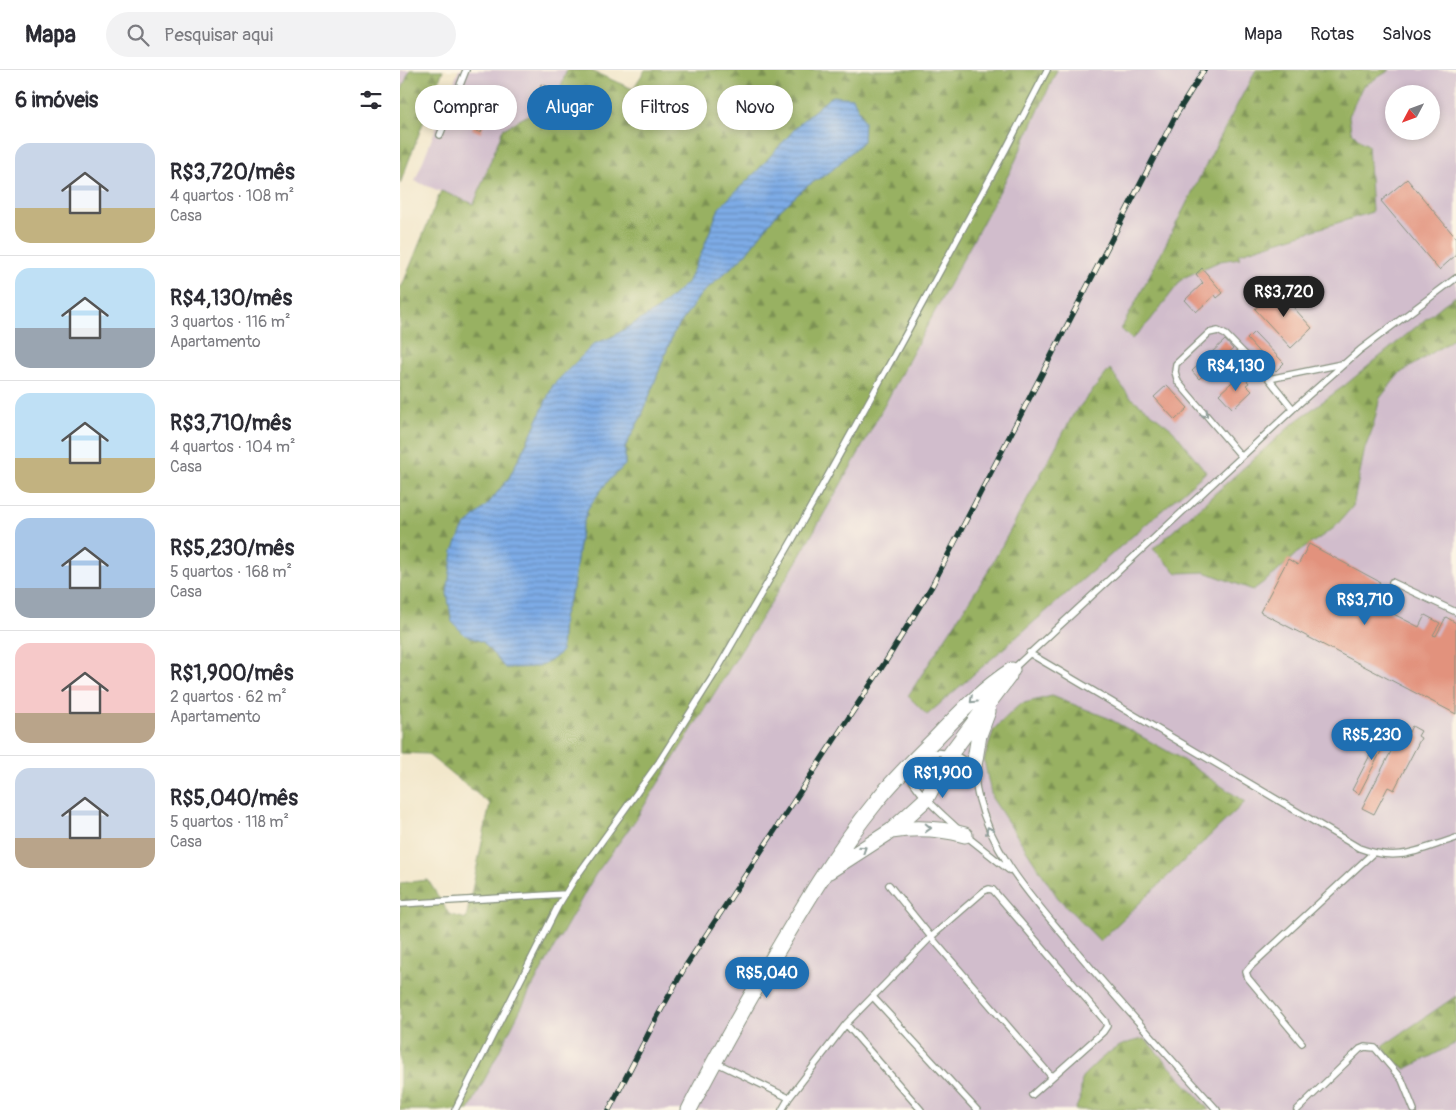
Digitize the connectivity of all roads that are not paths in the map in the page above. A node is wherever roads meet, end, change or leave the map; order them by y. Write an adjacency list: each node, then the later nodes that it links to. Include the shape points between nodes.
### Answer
1 (466, 70): 3 (lane)
2 (1047, 70): 26 (lane, via 907,332 722,661 659,762)
3 (440, 135)
4 (1456, 278): 5 (lane)
5 (1344, 364): 6 (lane); 7 (lane)
6 (1269, 379): 7 (lane); 8 (lane, one-way to 8, via 1226,335 1218,331 1209,333 1176,364 1178,382)
7 (1293, 409): 8 (lane)
8 (1241, 456): 11 (lane)
9 (1392, 582): 10 (lane)
10 (1456, 612)
11 (1029, 653): 12 (lane); 22 (lane)
12 (1012, 670): 13 (street); 15 (street, one-way to 15, via 981,692)
13 (996, 694): 14 (street); 17 (street, via 979,734)
14 (952, 753): 15 (lane); 17 (lane); 18 (street)
15 (919, 755): 16 (street)
16 (906, 767): 18 (lane, via 911,781); 24 (street, via 861,820)
17 (973, 772): 23 (lane, one-way to 17, via 984,819)
18 (926, 799): 19 (street); 20 (lane)
19 (891, 831): 20 (street, one-way to 20, via 932,828); 24 (street, one-way to 19)
20 (965, 835): 23 (lane)
21 (1456, 838): 22 (lane, via 1403,856)
22 (1373, 853): 31 (lane, via 1246,972)
23 (1012, 873): 41 (lane)
24 (822, 875): 32 (street)
25 (889, 885): 28 (lane)
26 (565, 894): 27 (lane); 36 (lane)
27 (400, 904)
28 (931, 937): 29 (lane); 33 (lane); 33 (lane, via 984,891 993,890 1107,1026)
29 (873, 997): 30 (lane); 40 (lane)
30 (846, 1024): 35 (lane); 39 (lane)
31 (1302, 1043)
32 (714, 1062): 35 (lane); 37 (street)
33 (1052, 1077): 34 (lane)
34 (1032, 1095)
35 (789, 1098): 38 (lane)
36 (455, 1110)
37 (689, 1110)
38 (782, 1110)
39 (921, 1110)
40 (977, 1110)
41 (1217, 1110)
42 (1297, 1110): 43 (lane, via 1360,1049 1370,1047 1402,1080)
43 (1414, 1110)

